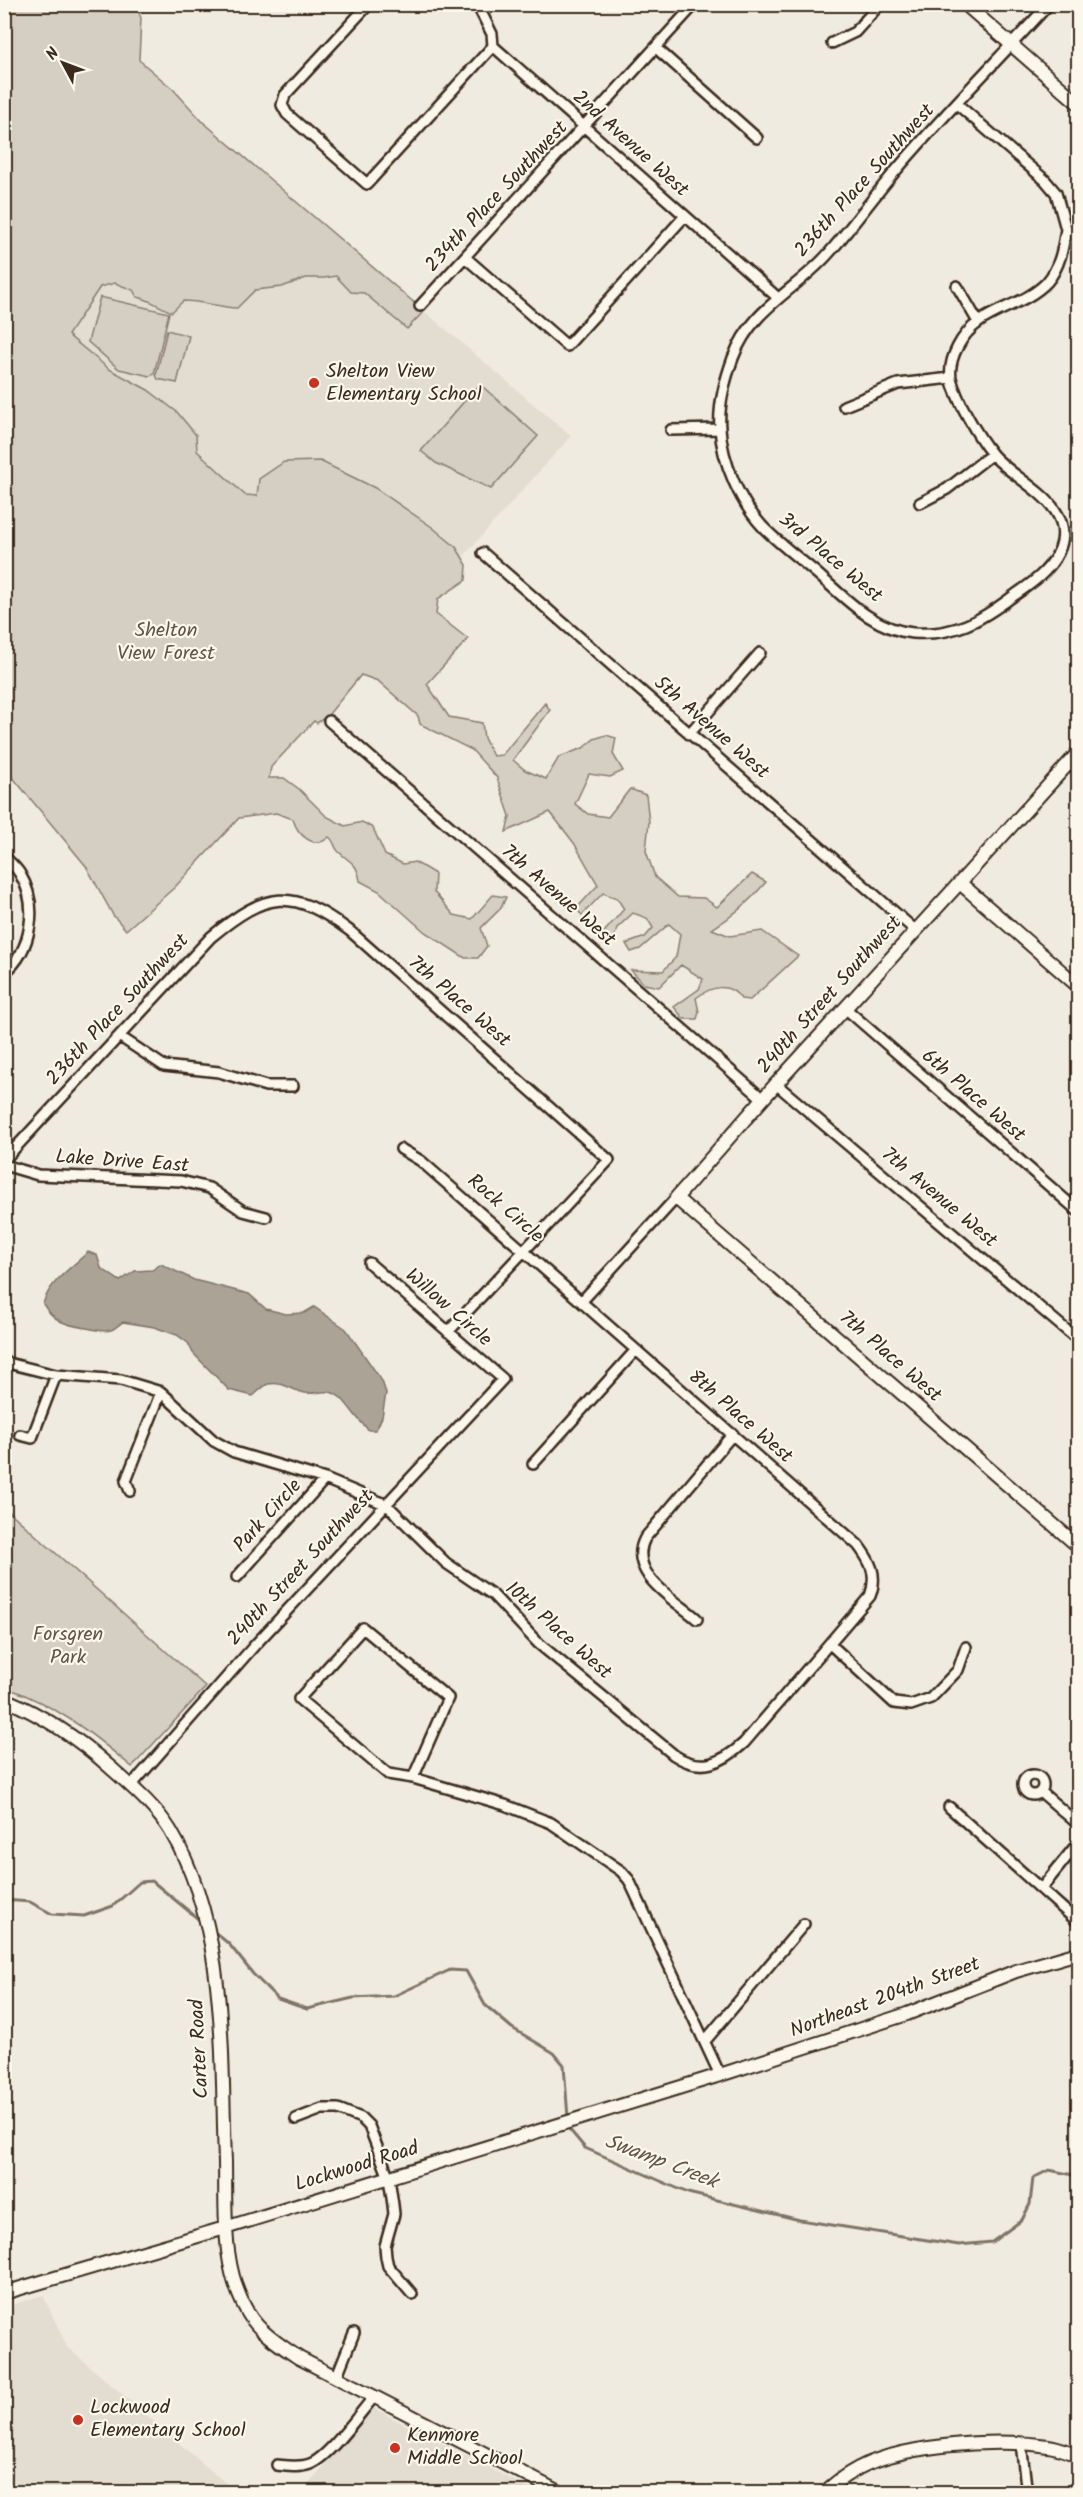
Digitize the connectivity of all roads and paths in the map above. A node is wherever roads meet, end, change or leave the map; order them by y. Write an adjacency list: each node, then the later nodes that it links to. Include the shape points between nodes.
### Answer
1 (369, 4): 9 (street, via 285,95 282,105 287,114 367,184)
2 (477, 4): 9 (street, via 492,34)
3 (695, 4): 10 (street, 234th Place Southwest)
4 (880, 4): 7 (street, via 855,32)
5 (965, 4): 8 (street)
6 (1049, 4): 8 (street, 236th Place Southwest)
7 (832, 43)
8 (1012, 45): 11 (street, 236th Place Southwest); 12 (street)
9 (493, 46): 13 (street, 2nd Avenue West)
10 (656, 48): 13 (street, 234th Place Southwest); 14 (street)
11 (957, 104): 16 (street, via 1046,180 1056,194); 20 (street, 236th Place Southwest, via 894,173 827,256)
12 (1078, 104)
13 (584, 128): 15 (street, 2nd Avenue West); 18 (street, 234th Place Southwest)
14 (757, 138)
15 (684, 217): 18 (street, via 567,346); 20 (street, 2nd Avenue West)
16 (1066, 229): 17 (street); 22 (street, via 1063,252 1048,280 1019,301)
17 (1078, 230)
18 (466, 258): 21 (street, 234th Place Southwest)
19 (957, 286): 22 (street)
20 (777, 297): 25 (street, 236th Place Southwest, via 734,355 722,396)
21 (420, 306)
22 (978, 322): 23 (street, via 953,355)
23 (951, 378): 24 (street, via 898,384); 27 (street, via 958,398)
24 (844, 406)
25 (720, 429): 26 (street); 29 (street, 236th Place Southwest, via 736,487)
26 (671, 430)
27 (992, 454): 28 (street, via 947,489); 29 (street, 3rd Place West, via 1051,504 1062,527 1060,550 1040,577 962,628 909,633 861,612 763,526)
28 (920, 503)
29 (749, 509)
30 (483, 553): 33 (street, 5th Avenue West)
31 (760, 653): 33 (street)
32 (329, 721): 45 (street, 7th Avenue West)
33 (689, 734): 38 (street, 5th Avenue West)
34 (1078, 753): 36 (street, 240th Street Southwest)
35 (4, 856): 39 (street, via 21,874 30,903 31,926 23,952)
36 (960, 882): 38 (street, 240th Street Southwest); 40 (street)
37 (271, 901): 42 (street, 236th Place Southwest, via 233,919 211,937); 52 (street, 7th Place West, via 308,904 350,931 609,1160)
38 (915, 930): 41 (street, 240th Street Southwest)
39 (4, 974)
40 (1078, 986)
41 (845, 1008): 43 (street, 240th Street Southwest); 50 (street, 6th Place West)
42 (119, 1036): 44 (street, via 164,1066 219,1072 266,1086); 47 (street, 236th Place Southwest)
43 (776, 1084): 45 (street, 240th Street Southwest); 56 (street, 7th Avenue West)
44 (293, 1086)
45 (763, 1099): 49 (street, 240th Street Southwest)
46 (401, 1149): 52 (street, Rock Circle, via 421,1161)
47 (4, 1160)
48 (4, 1165): 51 (street, Lake Drive East, via 38,1175 181,1181 209,1188 243,1211)
49 (676, 1198): 54 (street, 240th Street Southwest); 68 (street, 7th Place West)
50 (1078, 1211)
51 (266, 1217)
52 (524, 1250): 54 (street, Rock Circle); 55 (street)
53 (369, 1263): 55 (street, Willow Circle)
54 (582, 1301): 57 (street, 8th Place West)
55 (448, 1332): 60 (street, Willow Circle)
56 (1078, 1340)
57 (635, 1351): 62 (street, 8th Place West); 64 (street)
58 (4, 1362): 59 (street)
59 (56, 1376): 61 (street, via 121,1380); 63 (street, via 32,1438)
60 (503, 1379): 67 (street, 240th Street Southwest)
61 (161, 1392): 65 (street, via 214,1442 234,1452); 66 (street, via 126,1481)
62 (733, 1434): 70 (street, via 639,1549 647,1576); 71 (street, 8th Place West, via 858,1545 871,1562 874,1584 870,1596)
63 (20, 1435)
64 (533, 1464)
65 (325, 1479): 67 (street); 69 (street, Park Circle)
66 (130, 1491)
67 (387, 1505): 71 (street, 10th Place West, via 446,1563 493,1595 538,1643 684,1762 714,1763 730,1755); 75 (street, 240th Street Southwest, via 254,1646)
68 (1078, 1546)
69 (237, 1577)
70 (697, 1619)
71 (830, 1644): 72 (street, via 894,1703 911,1704 931,1698 958,1670)
72 (966, 1647)
73 (4, 1699): 75 (street, Carter Road, via 50,1720)
74 (413, 1778): 74 (street, via 388,1774 298,1699 363,1628 447,1698); 84 (street, via 551,1823 608,1860 629,1880)
75 (131, 1786): 88 (street, Carter Road, via 169,1829 203,1902 214,1957 221,2053)
76 (1041, 1792): 78 (street)
77 (949, 1807): 80 (street)
78 (1078, 1824)
79 (1078, 1843): 80 (street)
80 (1041, 1889): 81 (street)
81 (1078, 1922)
82 (804, 1924): 84 (street)
83 (1078, 1953): 85 (street, Northeast 204th Street)
84 (705, 2041): 85 (street)
85 (720, 2075): 87 (street, Lockwood Road)
86 (296, 2119): 87 (street, via 322,2109 338,2109 361,2118 369,2126)
87 (390, 2178): 88 (street, Lockwood Road); 90 (street, via 394,2214 385,2246 386,2258 388,2266)
88 (225, 2228): 89 (street, Lockwood Road); 92 (street, Carter Road, via 238,2293 249,2315 280,2346)
89 (4, 2293)
90 (412, 2294)
91 (354, 2333): 92 (street)
92 (336, 2378): 93 (street, Carter Road)
93 (373, 2398): 96 (street, via 322,2457 294,2467); 97 (street, Carter Road)
94 (1021, 2443): 95 (street, via 1051,2446); 98 (street, via 960,2445 898,2454 851,2472); 99 (street, via 1026,2486)
95 (1078, 2455)
96 (277, 2465)
97 (559, 2493)
98 (825, 2493)
99 (1023, 2493)

